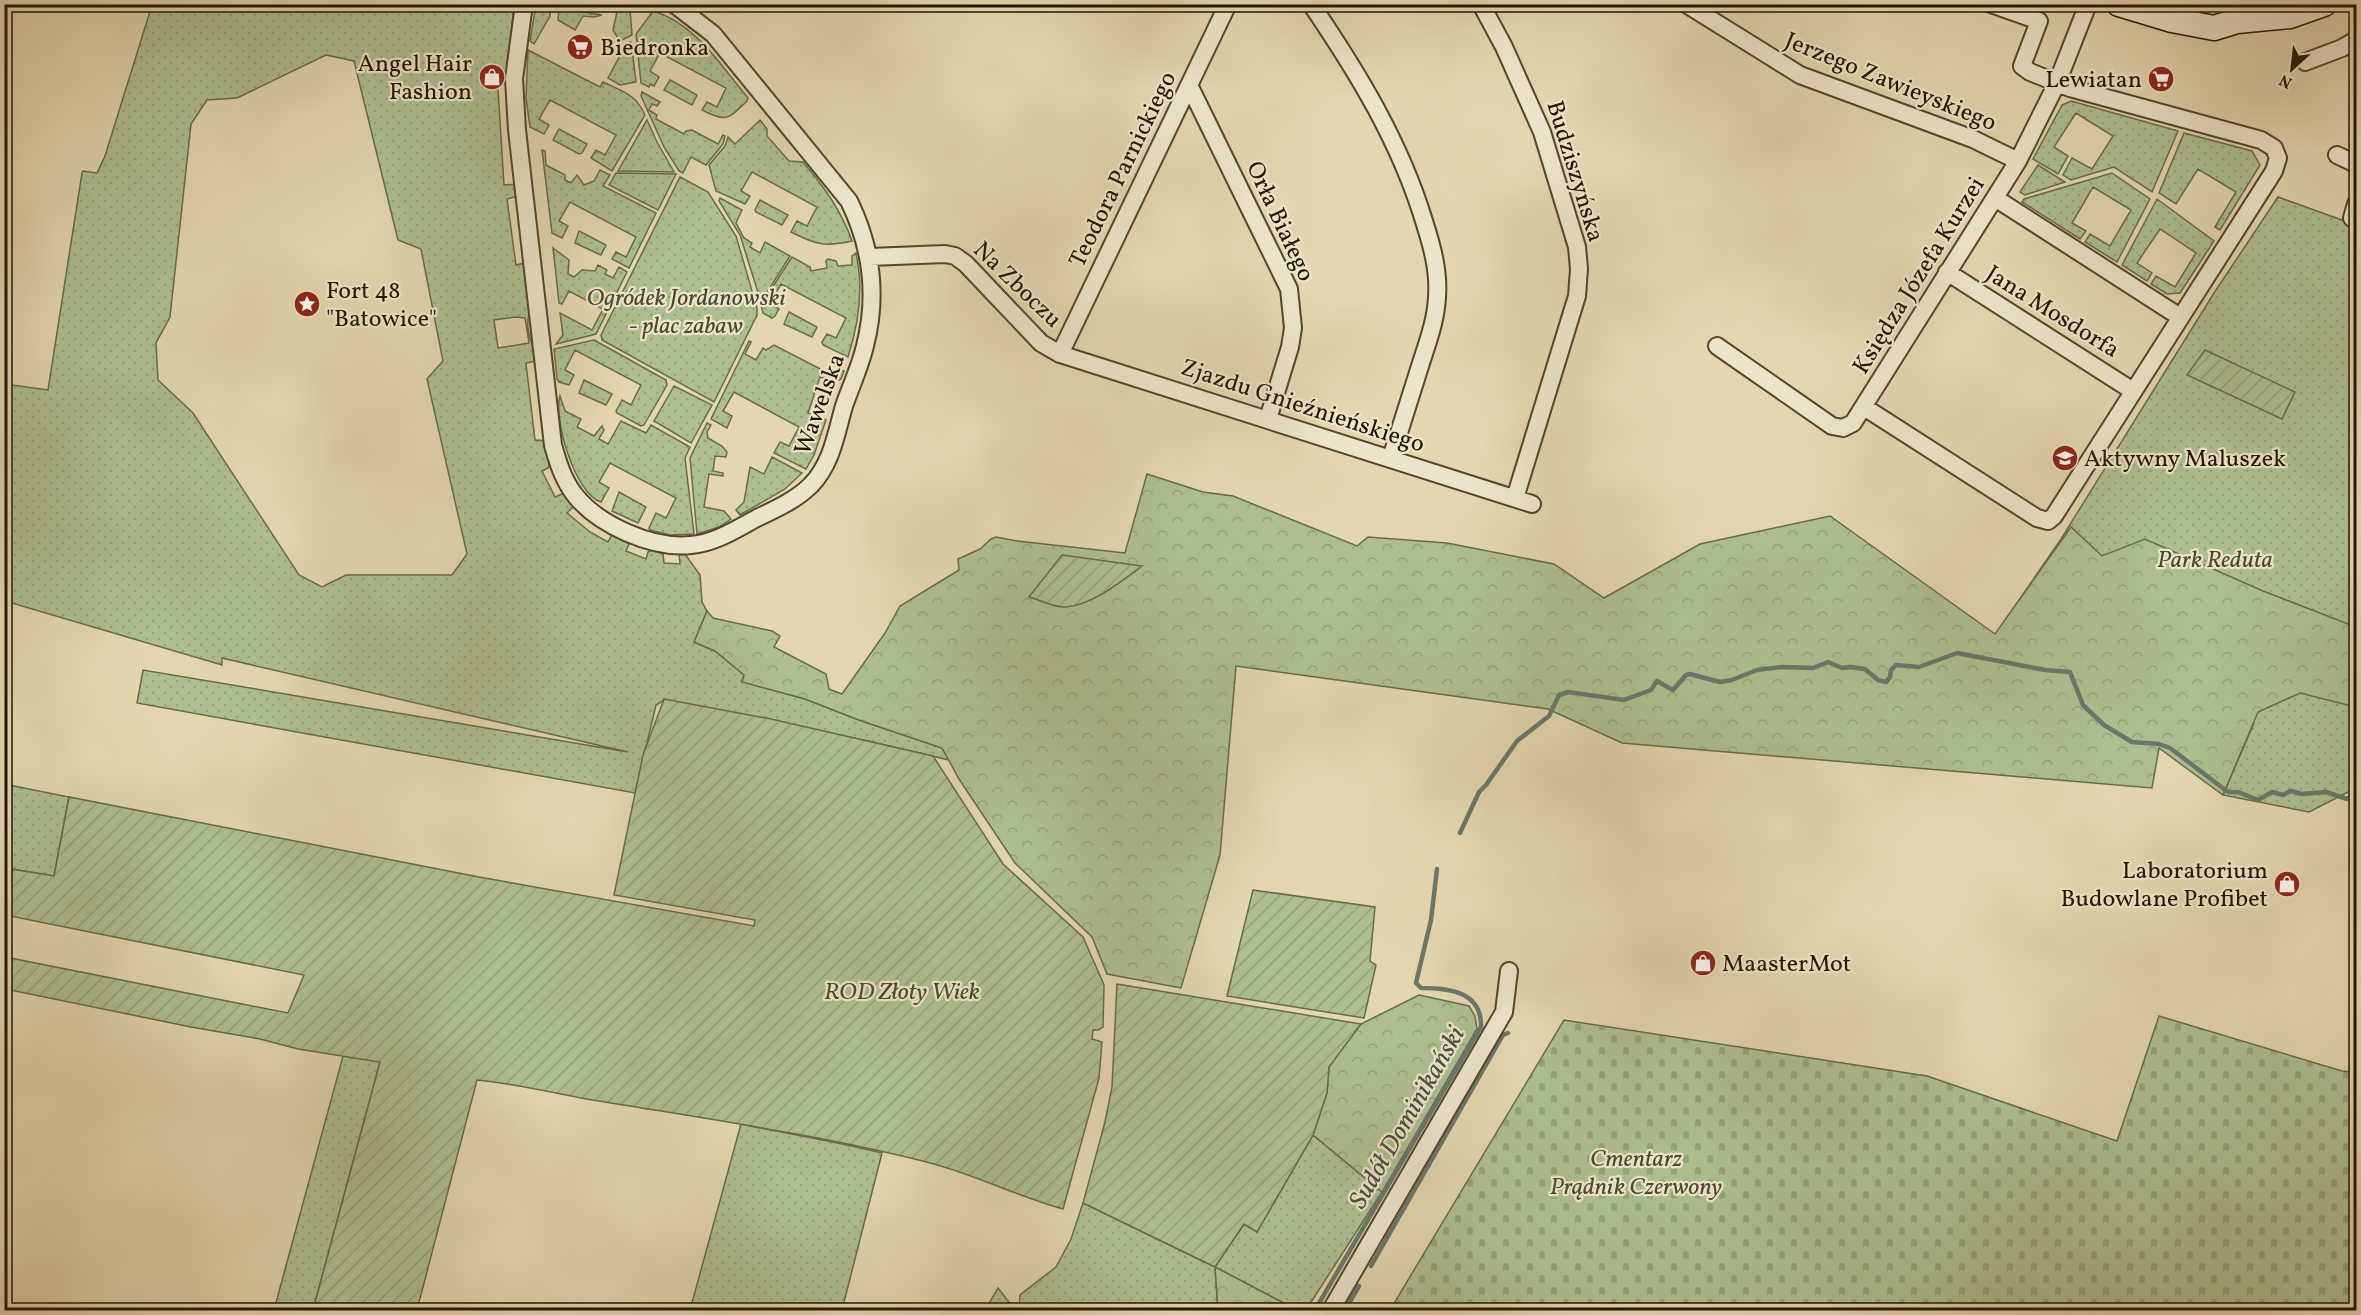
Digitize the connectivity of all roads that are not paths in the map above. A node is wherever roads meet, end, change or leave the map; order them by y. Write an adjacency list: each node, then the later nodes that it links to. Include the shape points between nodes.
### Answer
1 (524, 4): 23 (street, Wawelska, via 514,80 553,444 560,471 574,494 596,514 642,539 681,546 711,541 782,507 812,484 831,453 870,322)
2 (674, 4): 23 (street, Wawelska, via 713,34 836,183 860,224)
3 (1228, 4): 16 (street, Teodora Parnickiego)
4 (1311, 4): 31 (street, via 1378,109 1418,198 1437,270 1433,324)
5 (1481, 4): 32 (street, Budziszyńska, via 1542,132 1577,248 1579,269 1574,304)
6 (1686, 4): 18 (street, Jerzego Zawieyskiego, via 1800,75 1973,139)
7 (1991, 4): 15 (street, via 2039,21 2022,66)
8 (2088, 4): 15 (street, Księdza Józefa Kurzei)
9 (2119, 4): 12 (street, via 2214,28)
10 (2174, 4): 12 (street)
11 (2324, 4): 12 (street, via 2290,16)
12 (2237, 21)
13 (2356, 40): 14 (street)
14 (2305, 62)
15 (2057, 83): 18 (street, Księdza Józefa Kurzei); 25 (street, via 2261,140 2274,148 2278,158 2274,171)
16 (1189, 85): 27 (street, Teodora Parnickiego); 30 (street, Orła Białego, via 1289,289 1293,328 1290,347)
17 (2337, 155): 19 (street)
18 (2018, 161): 20 (street, Księdza Józefa Kurzei)
19 (2356, 164)
20 (1995, 198): 24 (street, Księdza Józefa Kurzei); 25 (street)
21 (2356, 204): 22 (street, via 2352,218)
22 (2356, 220)
23 (870, 257): 27 (street, Na Zboczu, via 955,256 1041,343)
24 (1947, 272): 28 (street, Jana Mosdorfa); 29 (street, Księdza Józefa Kurzei)
25 (2181, 317): 28 (street)
26 (1717, 346): 29 (street, Księdza Józefa Kurzei, via 1832,426 1843,428 1853,423)
27 (1060, 354): 30 (street, Zjazdu Gnieźnieńskiego)
28 (2133, 391): 29 (street, via 2048,521 2037,518)
29 (1864, 407)
30 (1268, 419): 31 (street, Zjazdu Gnieźnieńskiego)
31 (1391, 458): 32 (street, Zjazdu Gnieźnieńskiego)
32 (1515, 498): 33 (street, Zjazdu Gnieźnieńskiego)
33 (1532, 504)
34 (1509, 971): 35 (street, via 1504,1012)
35 (1331, 1311)

